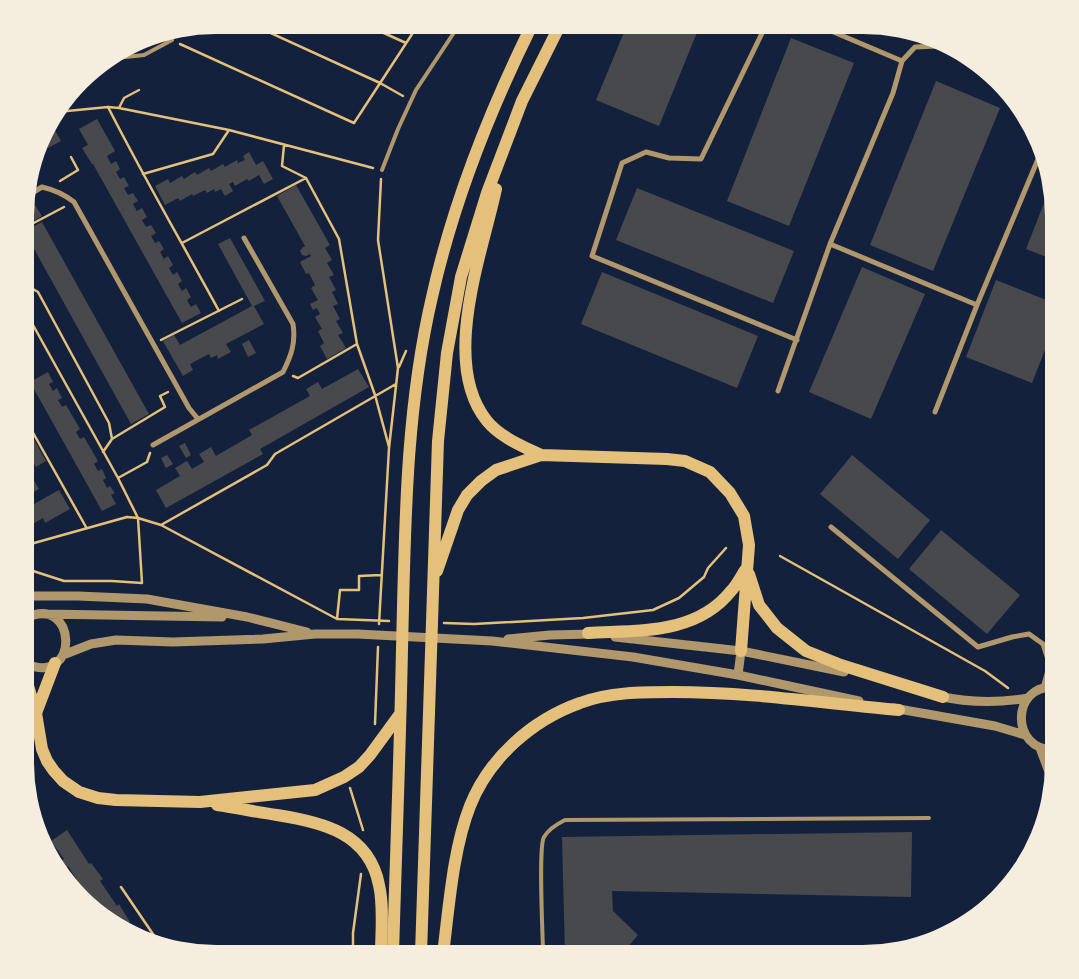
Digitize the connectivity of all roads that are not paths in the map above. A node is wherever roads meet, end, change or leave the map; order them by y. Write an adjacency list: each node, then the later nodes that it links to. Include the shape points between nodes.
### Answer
1 (453, 34): 12 (lane, via 416,90)
2 (528, 34): 45 (main road, via 476,152 447,238 420,357 411,423)
3 (555, 34): 10 (main road)
4 (762, 34): 17 (street, via 701,158 669,158 646,152 622,163 592,256)
5 (839, 34): 9 (street)
6 (172, 40): 8 (lane, via 144,54)
7 (929, 46): 9 (street, via 915,47)
8 (129, 56)
9 (902, 61): 15 (street, via 893,94)
10 (507, 138): 22 (main road, via 466,325 465,370 476,405 487,421 499,433); 25 (main road, via 461,277 452,318 438,441)
11 (1037, 161): 16 (street)
12 (382, 170)
13 (35, 191): 20 (street, via 42,187 54,190 74,202)
14 (244, 238): 20 (street, via 293,324 295,339 291,355 283,372)
15 (830, 244): 16 (street); 17 (street)
16 (976, 305): 19 (street)
17 (797, 340): 18 (street)
18 (778, 391)
19 (935, 412)
20 (198, 419): 21 (street)
21 (153, 445)
22 (541, 455): 24 (main road, via 667,459 710,472 730,492 744,516 749,545); 25 (main road, via 496,470 467,495 458,510)
23 (831, 527): 33 (street, via 978,647 1029,634 1043,644)
24 (747, 567): 30 (main road, via 731,592 709,612 686,624 662,629); 34 (main road); 40 (main road, via 759,605 777,628 806,651)
25 (432, 586): 54 (main road)
26 (34, 596): 29 (street, via 147,599)
27 (45, 614): 28 (street); 29 (street); 35 (street, via 54,617 65,630 66,647)
28 (34, 615)
29 (247, 617): 31 (street)
30 (588, 633): 32 (street); 34 (street)
31 (315, 634): 32 (street); 35 (street, via 173,642 116,640 91,644)
32 (492, 641): 37 (street, via 633,657)
33 (1045, 650)
34 (741, 651): 37 (street); 40 (street, via 823,666)
35 (59, 659): 36 (street, via 41,668); 44 (main road)
36 (34, 666)
37 (738, 675): 43 (street)
38 (1045, 682): 39 (street)
39 (1043, 688): 41 (street)
40 (943, 697): 41 (street, via 984,702)
41 (1025, 698): 46 (street, via 1021,716)
42 (34, 706): 44 (main road)
43 (899, 710): 46 (street, via 995,726); 55 (main road, via 734,693 648,692 602,697 561,710 529,730 496,762 471,804 459,844)
44 (36, 713): 50 (main road, via 39,738 47,760 72,788 88,795 116,800)
45 (400, 714): 50 (main road, via 370,755 344,778 314,790); 53 (main road)
46 (1025, 735): 47 (street)
47 (1040, 748): 48 (street); 49 (street)
48 (1045, 749)
49 (1045, 761)
50 (200, 802): 52 (main road, via 320,823 346,835 368,858 379,884)
51 (929, 818): 56 (lane, via 565,820 543,838)
52 (381, 945)
53 (393, 945)
54 (420, 945)
55 (444, 945)
56 (543, 945)

